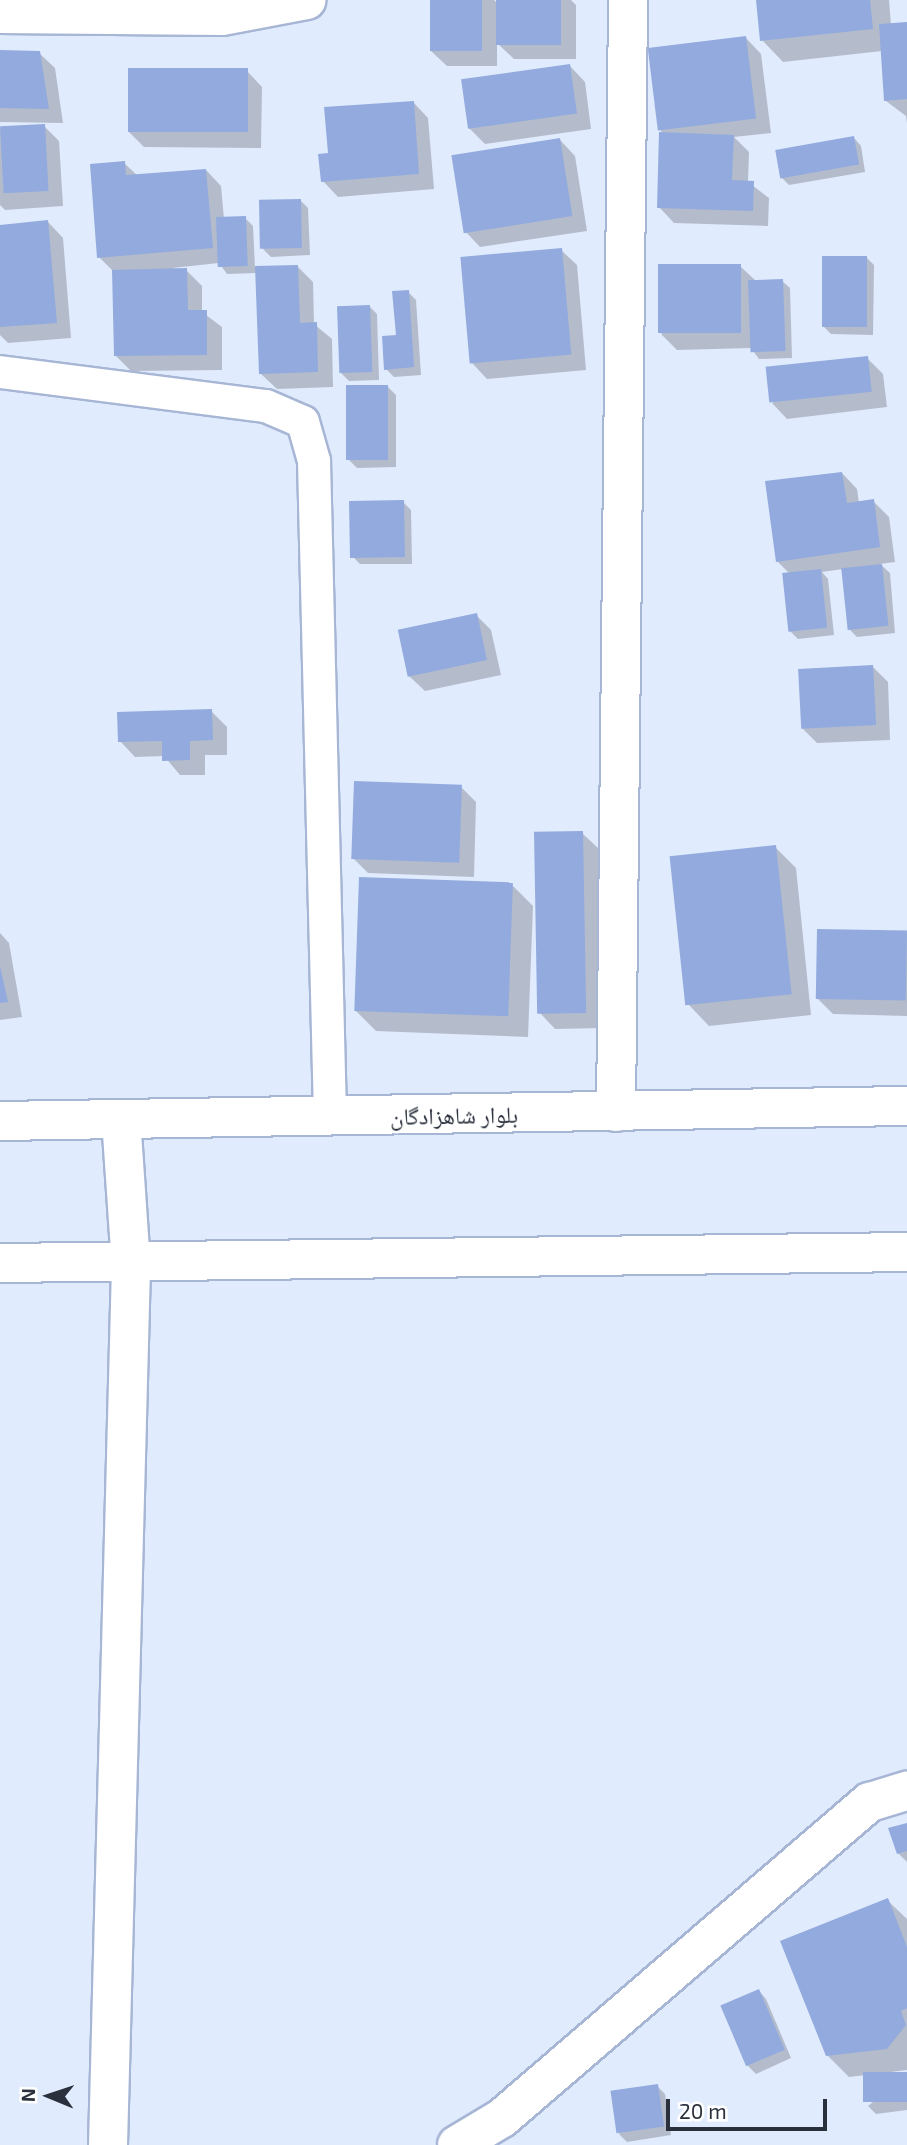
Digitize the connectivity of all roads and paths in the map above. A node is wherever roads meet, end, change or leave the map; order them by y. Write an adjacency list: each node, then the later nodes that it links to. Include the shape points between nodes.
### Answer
1 (307, 0): 3 (street, via 222,16)
2 (628, 0): 6 (street)
3 (0, 14)
4 (0, 372): 7 (lane, via 266,406 303,422 314,461)
5 (907, 1106): 6 (street, بلوار شاهزادگان)
6 (616, 1112): 7 (street, بلوار شاهزادگان)
7 (330, 1116): 8 (street, بلوار شاهزادگان)
8 (121, 1119): 9 (street, بلوار شاهزادگان); 12 (street)
9 (0, 1121)
10 (907, 1252): 12 (street)
11 (0, 1263): 12 (street)
12 (131, 1265): 15 (street)
13 (907, 1791): 14 (street, via 870,1802)
14 (502, 2132): 16 (street)
15 (108, 2145)
16 (457, 2145)

